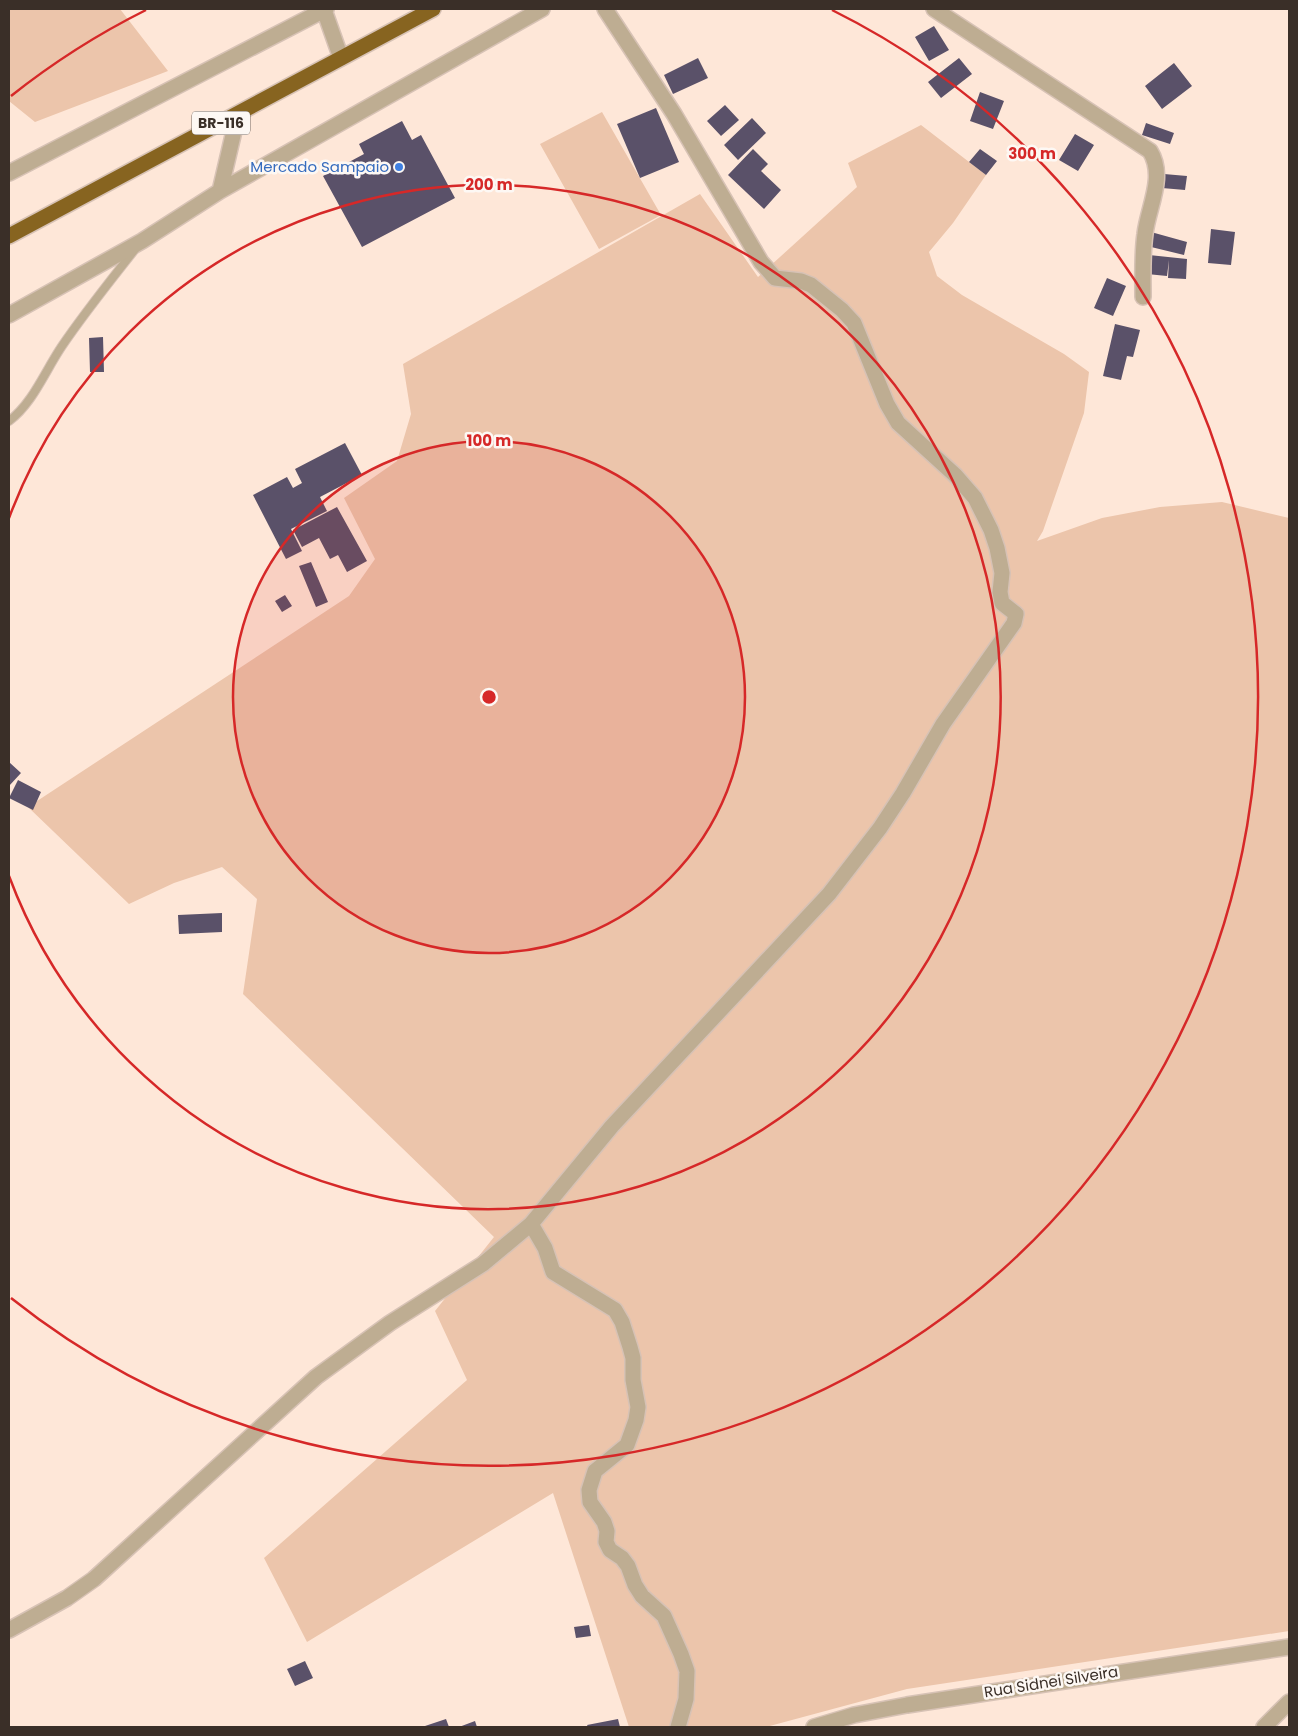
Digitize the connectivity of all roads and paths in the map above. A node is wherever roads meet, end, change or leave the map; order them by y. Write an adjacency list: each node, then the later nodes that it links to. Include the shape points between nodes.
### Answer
1 (433, 9): 6 (highway, BR-116)
2 (542, 9): 9 (street)
3 (605, 9): 15 (street, via 674,114 761,262 774,278 811,285 854,323 898,423 971,492 991,530 1002,573 1002,603 1016,617 943,724 894,807 829,894 612,1126)
4 (934, 9): 12 (street, via 1150,151 1156,161 1158,175 1145,232)
5 (325, 10): 6 (street); 8 (street)
6 (341, 58): 7 (highway, BR-116)
7 (238, 114): 9 (street); 10 (highway, BR-116)
8 (9, 174)
9 (220, 191): 11 (street)
10 (9, 236)
11 (142, 241): 13 (street); 14 (lane, via 76,326 16,416)
12 (1143, 297)
13 (9, 315)
14 (9, 421)
15 (531, 1224): 16 (street, via 483,1264 390,1323 316,1376 94,1579); 19 (street, via 545,1248 553,1272 615,1310 630,1347 638,1407 636,1420 627,1445 596,1470 589,1490 590,1502 604,1522 610,1550 628,1566 634,1585 642,1596 664,1616 681,1654 687,1671 686,1699)
16 (9, 1630)
17 (1289, 1647): 20 (street, Rua Sidnei Silveira, via 907,1705)
18 (1289, 1702): 21 (street)
19 (678, 1727)
20 (814, 1727)
21 (1264, 1727)

